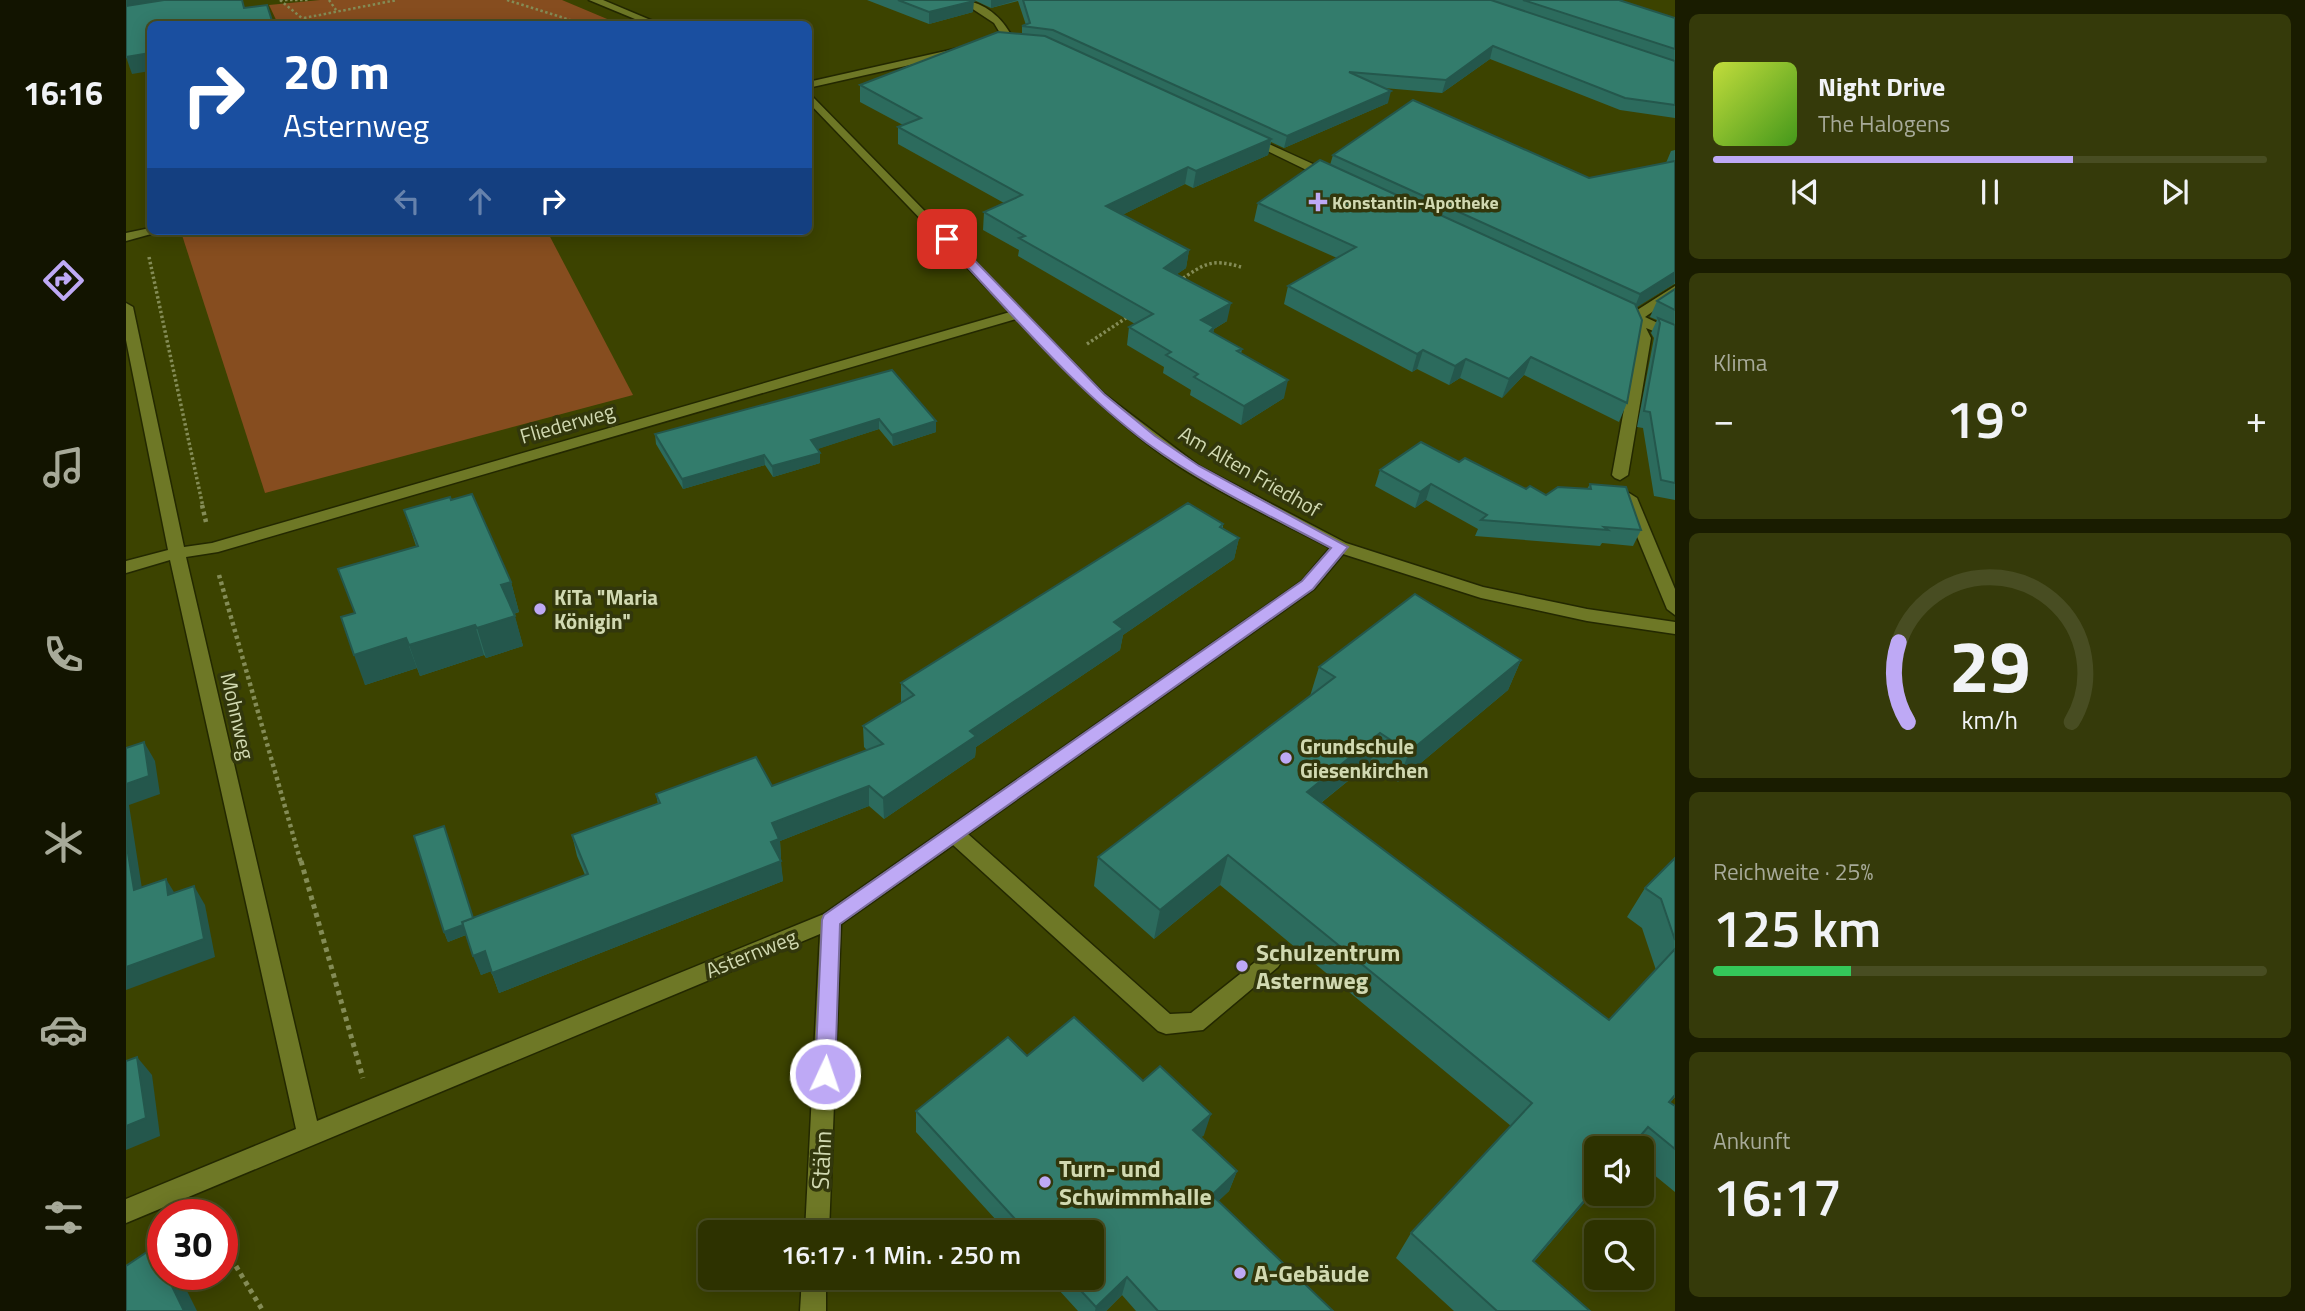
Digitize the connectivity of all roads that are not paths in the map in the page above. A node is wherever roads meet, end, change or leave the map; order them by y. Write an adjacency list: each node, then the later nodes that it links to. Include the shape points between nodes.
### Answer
1 (594, 0): 3 (street)
2 (964, 0): 4 (street, via 999,21 1005,33)
3 (646, 21)
4 (998, 42): 5 (street); 6 (street)
5 (1013, 42)
6 (984, 45)
7 (971, 48): 8 (street)
8 (812, 84)
9 (812, 100): 17 (street, Am Alten Friedhof)
10 (1238, 134): 11 (street)
11 (1338, 181)
12 (147, 233): 13 (street)
13 (126, 237)
14 (1675, 290): 18 (street)
15 (126, 307): 23 (street, Mohnweg)
16 (1610, 307): 18 (street)
17 (1019, 314): 22 (street, Am Alten Friedhof, via 1099,397 1150,439 1194,469); 23 (street, Fliederweg, via 212,548)
18 (1635, 318): 19 (street); 20 (street, via 1644,338)
19 (1675, 337)
20 (1619, 475)
21 (1629, 498): 25 (street)
22 (1340, 547): 26 (street, Am Alten Friedhof, via 1481,592); 27 (street, Asternweg, via 1308,585)
23 (177, 553): 24 (street, Fliederweg); 30 (street, Mohnweg)
24 (126, 567)
25 (1675, 609)
26 (1675, 628)
27 (954, 834): 28 (street, Asternweg); 29 (street, via 1166,1024 1195,1023)
28 (831, 920): 30 (street, Asternweg); 32 (street, Stähn)
29 (1271, 961)
30 (309, 1135): 31 (street, Asternweg)
31 (126, 1211)
32 (818, 1220)
33 (814, 1290): 34 (street)
34 (813, 1311)

